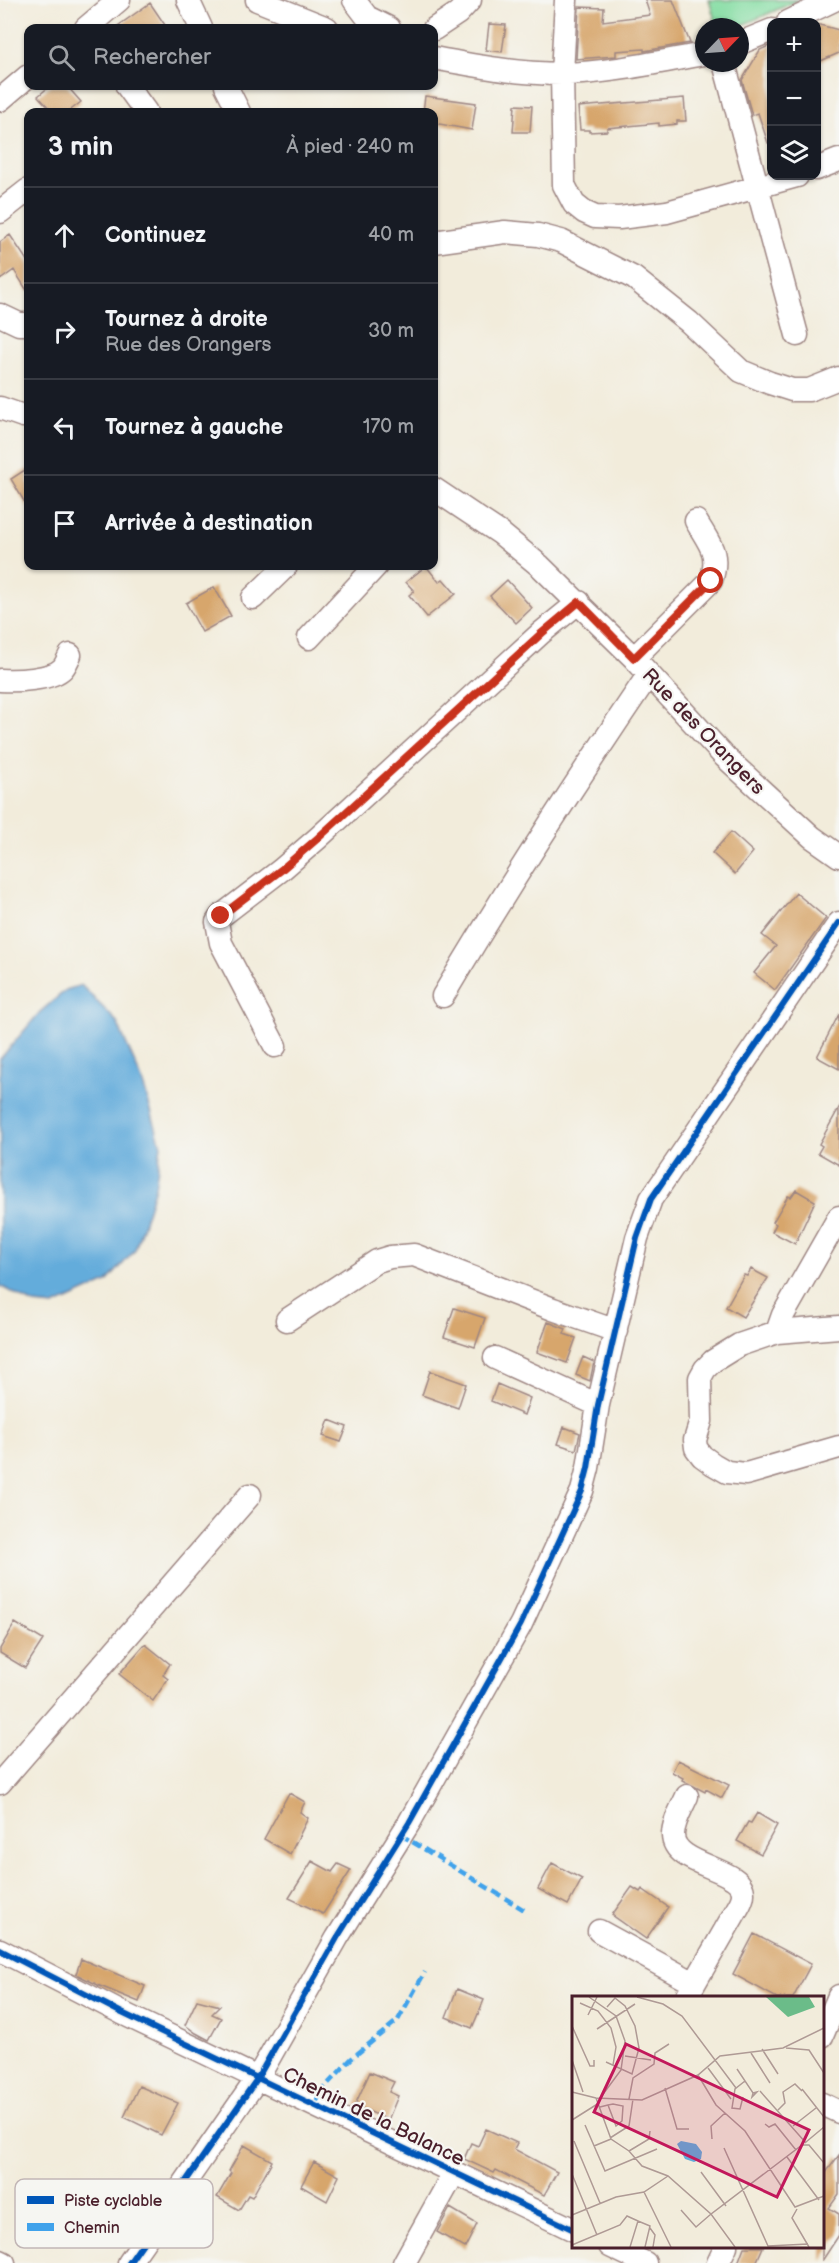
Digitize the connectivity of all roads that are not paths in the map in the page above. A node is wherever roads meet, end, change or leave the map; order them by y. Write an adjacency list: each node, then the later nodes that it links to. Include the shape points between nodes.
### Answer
1 (188, 0): 10 (street)
2 (257, 0): 11 (street)
3 (354, 0): 12 (street, via 367,17)
4 (470, 0): 13 (street)
5 (566, 0): 19 (street)
6 (834, 0): 8 (street)
7 (112, 2): 9 (street)
8 (796, 18)
9 (90, 24)
10 (199, 24)
11 (317, 24)
12 (381, 24)
13 (438, 26)
14 (767, 32): 15 (street)
15 (749, 39)
16 (695, 56): 19 (street)
17 (438, 59): 19 (street, via 505,70)
18 (726, 72): 27 (street)
19 (562, 74): 27 (street, via 564,185 574,204 584,212 619,218 667,212)
20 (24, 79): 22 (street)
21 (228, 90): 23 (street)
22 (0, 100)
23 (237, 108)
24 (839, 160): 25 (street)
25 (821, 167)
26 (783, 180): 27 (street)
27 (757, 188): 33 (street)
28 (24, 193): 29 (street)
29 (0, 212)
30 (438, 241): 34 (street, via 506,232 561,241 634,278 741,371 792,390 809,390)
31 (0, 315): 32 (street)
32 (24, 324)
33 (797, 335)
34 (839, 378)
35 (0, 408): 36 (street)
36 (24, 416)
37 (438, 497): 42 (street, Rue des Orangers, via 500,532)
38 (696, 521): 45 (street, via 714,550 716,565 711,581)
39 (282, 570): 41 (street)
40 (372, 570): 43 (street)
41 (253, 598)
42 (579, 602): 45 (street, Rue des Orangers); 50 (street, via 318,838 221,916 217,922 221,943)
43 (309, 638)
44 (70, 655): 46 (street, via 62,670 52,674)
45 (641, 666): 47 (street, Rue des Orangers, via 724,757 812,837); 49 (street, via 574,784)
46 (0, 680)
47 (839, 856)
48 (839, 923): 54 (street, via 651,1199 637,1238)
49 (443, 996)
50 (275, 1046)
51 (839, 1217): 55 (street)
52 (287, 1320): 54 (street, via 377,1261 414,1255)
53 (839, 1327): 55 (street)
54 (616, 1331): 57 (street)
55 (777, 1332): 58 (street, via 739,1345 705,1369 700,1378 702,1408 696,1448 727,1472 746,1474)
56 (495, 1358): 57 (street)
57 (598, 1405): 67 (street, via 582,1491 521,1624)
58 (839, 1448)
59 (250, 1495): 60 (street)
60 (0, 1783)
61 (687, 1796): 64 (street, via 674,1824 676,1846 688,1857 735,1880 744,1891)
62 (600, 1931): 64 (street)
63 (0, 1950): 67 (street, Chemin de la Balance)
64 (690, 1990)
65 (839, 1996): 66 (street)
66 (824, 2031)
67 (257, 2079): 70 (street, Chemin de la Balance); 71 (street)
68 (824, 2105): 69 (street)
69 (839, 2112)
70 (454, 2173): 72 (street, Chemin de la Balance); 77 (street)
71 (187, 2179)
72 (572, 2229)
73 (139, 2248): 76 (street)
74 (612, 2248): 78 (street)
75 (726, 2248): 79 (street)
76 (129, 2263)
77 (404, 2263)
78 (645, 2263)
79 (718, 2263)

